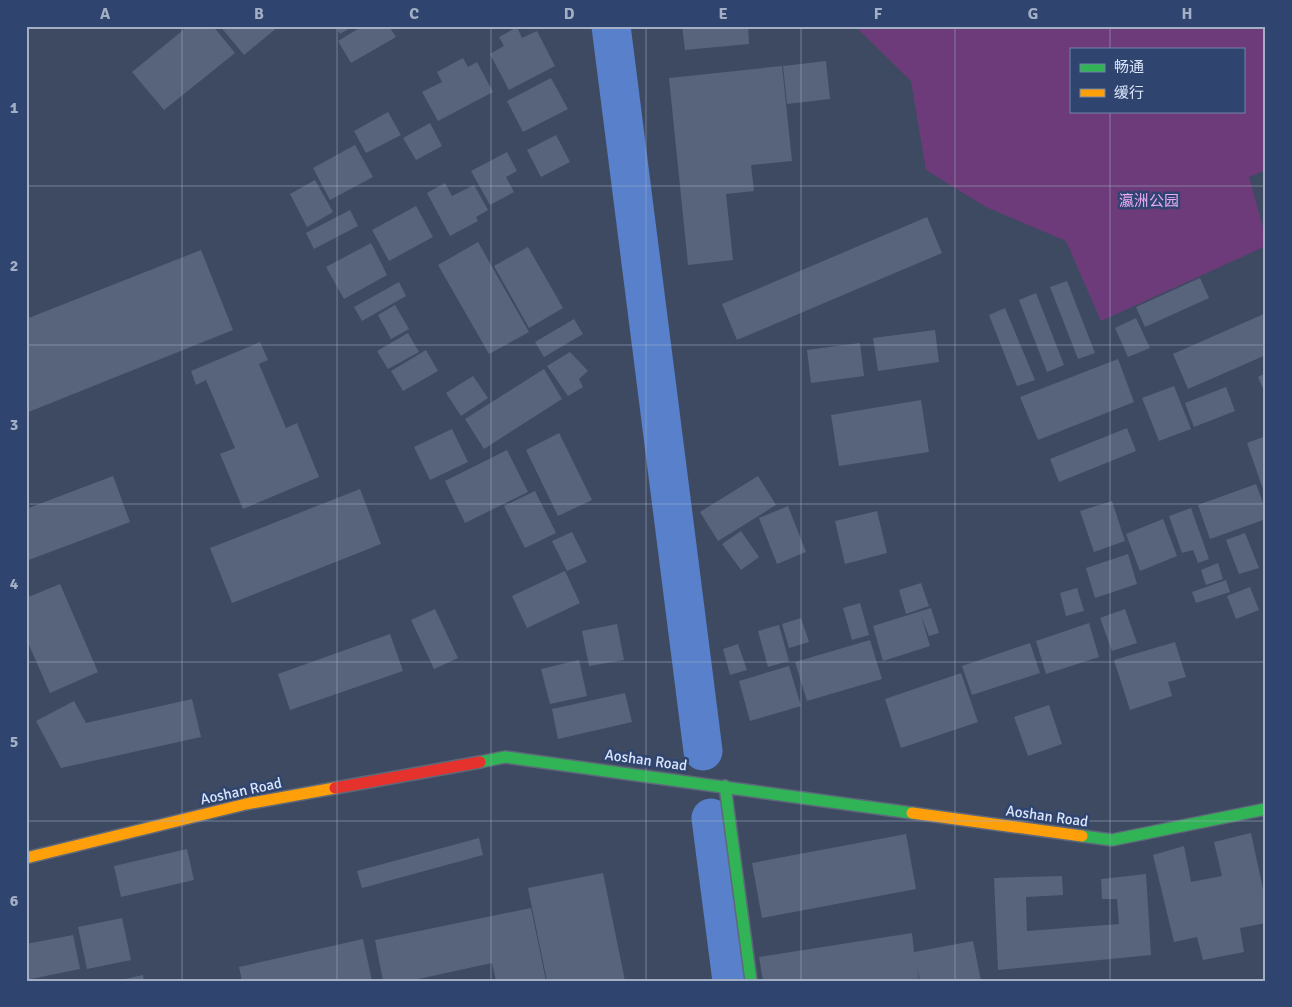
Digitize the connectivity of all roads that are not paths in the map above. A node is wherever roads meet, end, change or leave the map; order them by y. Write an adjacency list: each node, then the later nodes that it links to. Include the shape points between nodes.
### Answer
1 (725, 786): 2 (main road, Aoshan Road, via 1112,840); 3 (main road, Aoshan Road, via 505,757 246,804); 4 (main road)
2 (1266, 808)
3 (26, 858)
4 (751, 981)

